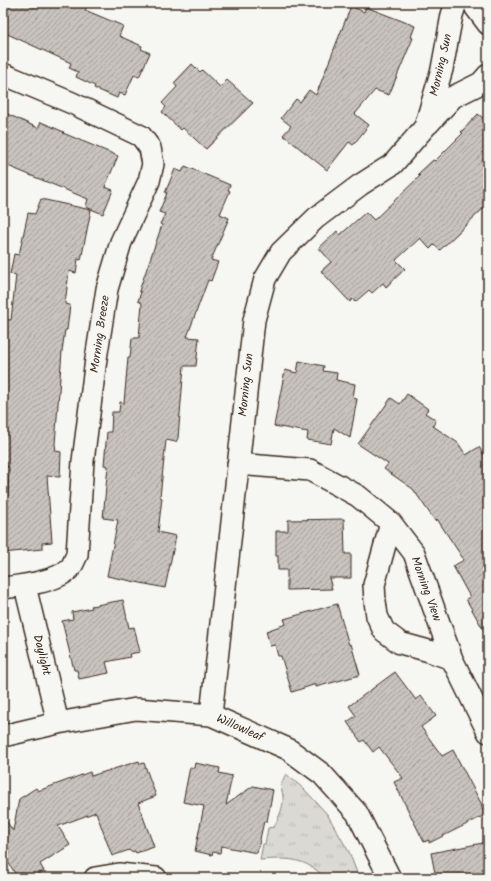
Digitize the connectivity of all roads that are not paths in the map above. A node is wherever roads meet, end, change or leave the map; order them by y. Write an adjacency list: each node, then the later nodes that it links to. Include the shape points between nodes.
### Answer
1 (456, 3): 6 (street, Morning Sun, via 442,69)
2 (474, 3): 3 (street)
3 (488, 24)
4 (3, 74): 9 (street, Morning Breeze, via 141,136 150,148 153,164 149,181 120,242 107,289 83,461 76,555 70,568 61,576)
5 (488, 75): 6 (street, Morning Sun, via 481,83 453,97)
6 (425, 128): 7 (street, Morning Sun, via 393,164 316,218 281,252 265,279 254,320)
7 (238, 464): 8 (street, Morning View, via 310,470 358,496); 12 (street, Morning Sun)
8 (391, 523): 11 (street, Morning View, via 414,553); 11 (street, via 374,585 375,601 384,631 400,643)
9 (25, 586): 10 (street, Morning Breeze); 13 (street, Daylight)
10 (3, 588)
11 (452, 659): 14 (street, Morning View)
12 (211, 715): 13 (street, Willowleaf, via 136,709); 18 (street, Willowleaf, via 288,749 322,774 357,813)
13 (58, 723): 15 (street, Willowleaf)
14 (488, 732)
15 (3, 736)
16 (95, 878): 17 (street, via 119,874)
17 (156, 878)
18 (390, 878)

